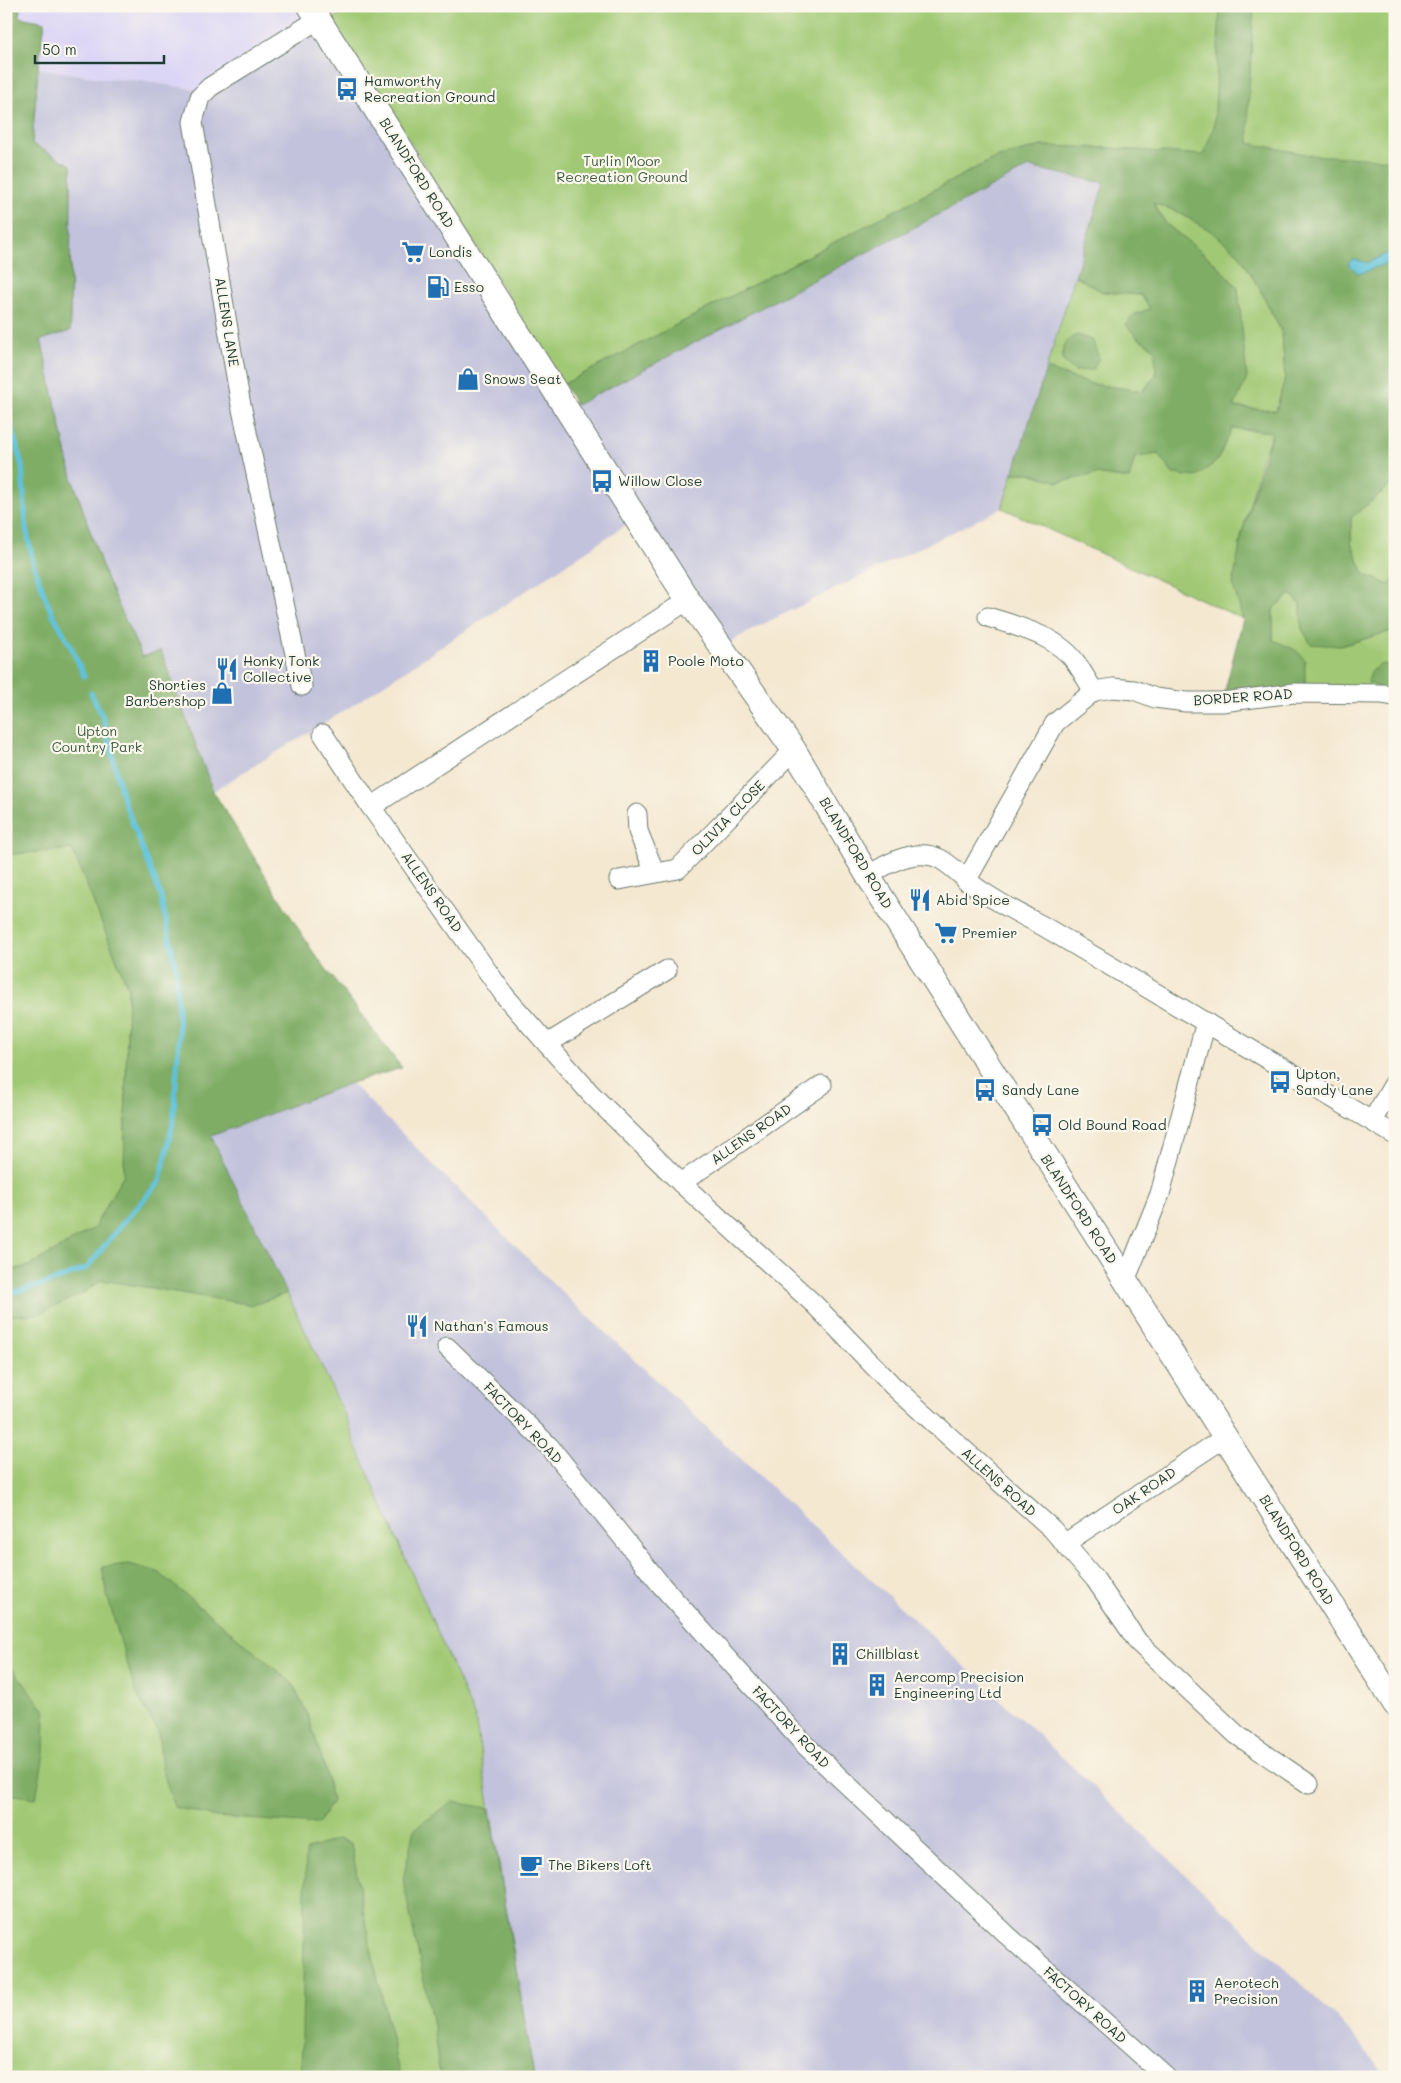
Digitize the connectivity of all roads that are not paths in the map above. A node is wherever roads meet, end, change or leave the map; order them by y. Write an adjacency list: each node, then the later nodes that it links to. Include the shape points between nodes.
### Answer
1 (315, 13): 2 (main road, BLANDFORD ROAD); 4 (street, ALLENS LANE, via 210,87 200,97 193,122 282,632)
2 (688, 600): 8 (main road, BLANDFORD ROAD); 9 (street)
3 (988, 618): 5 (street, via 1035,632 1060,648 1077,663)
4 (302, 686)
5 (1094, 691): 6 (street, BORDER ROAD, via 1113,688 1134,690 1155,698 1186,702 1222,702 1294,693); 14 (street, via 1055,724)
6 (1395, 696)
7 (323, 734): 9 (street, ALLENS ROAD)
8 (794, 750): 11 (street, OLIVIA CLOSE, via 678,869); 12 (main road, BLANDFORD ROAD)
9 (370, 807): 17 (street, ALLENS ROAD, via 505,996)
10 (637, 814): 11 (street, via 638,831)
11 (655, 873): 13 (street, OLIVIA CLOSE)
12 (868, 876): 14 (street, via 900,859 929,856 940,859); 23 (main road, BLANDFORD ROAD)
13 (619, 880)
14 (966, 881): 16 (street)
15 (668, 970): 17 (street)
16 (1206, 1022): 20 (street); 23 (street, via 1160,1194)
17 (547, 1044): 22 (street, ALLENS ROAD, via 591,1094)
18 (1395, 1082): 20 (street)
19 (822, 1085): 22 (street, ALLENS ROAD)
20 (1372, 1121): 21 (street)
21 (1395, 1135)
22 (682, 1184): 26 (street, ALLENS ROAD, via 814,1304 893,1386 1052,1529)
23 (1125, 1281): 25 (main road, BLANDFORD ROAD)
24 (447, 1347): 29 (street, FACTORY ROAD, via 549,1446 661,1585 805,1745 1007,1935)
25 (1224, 1438): 26 (street, OAK ROAD); 27 (main road, BLANDFORD ROAD)
26 (1064, 1544): 28 (street, ALLENS ROAD, via 1095,1580 1138,1642 1237,1735)
27 (1395, 1704)
28 (1309, 1784)
29 (1166, 2077)

